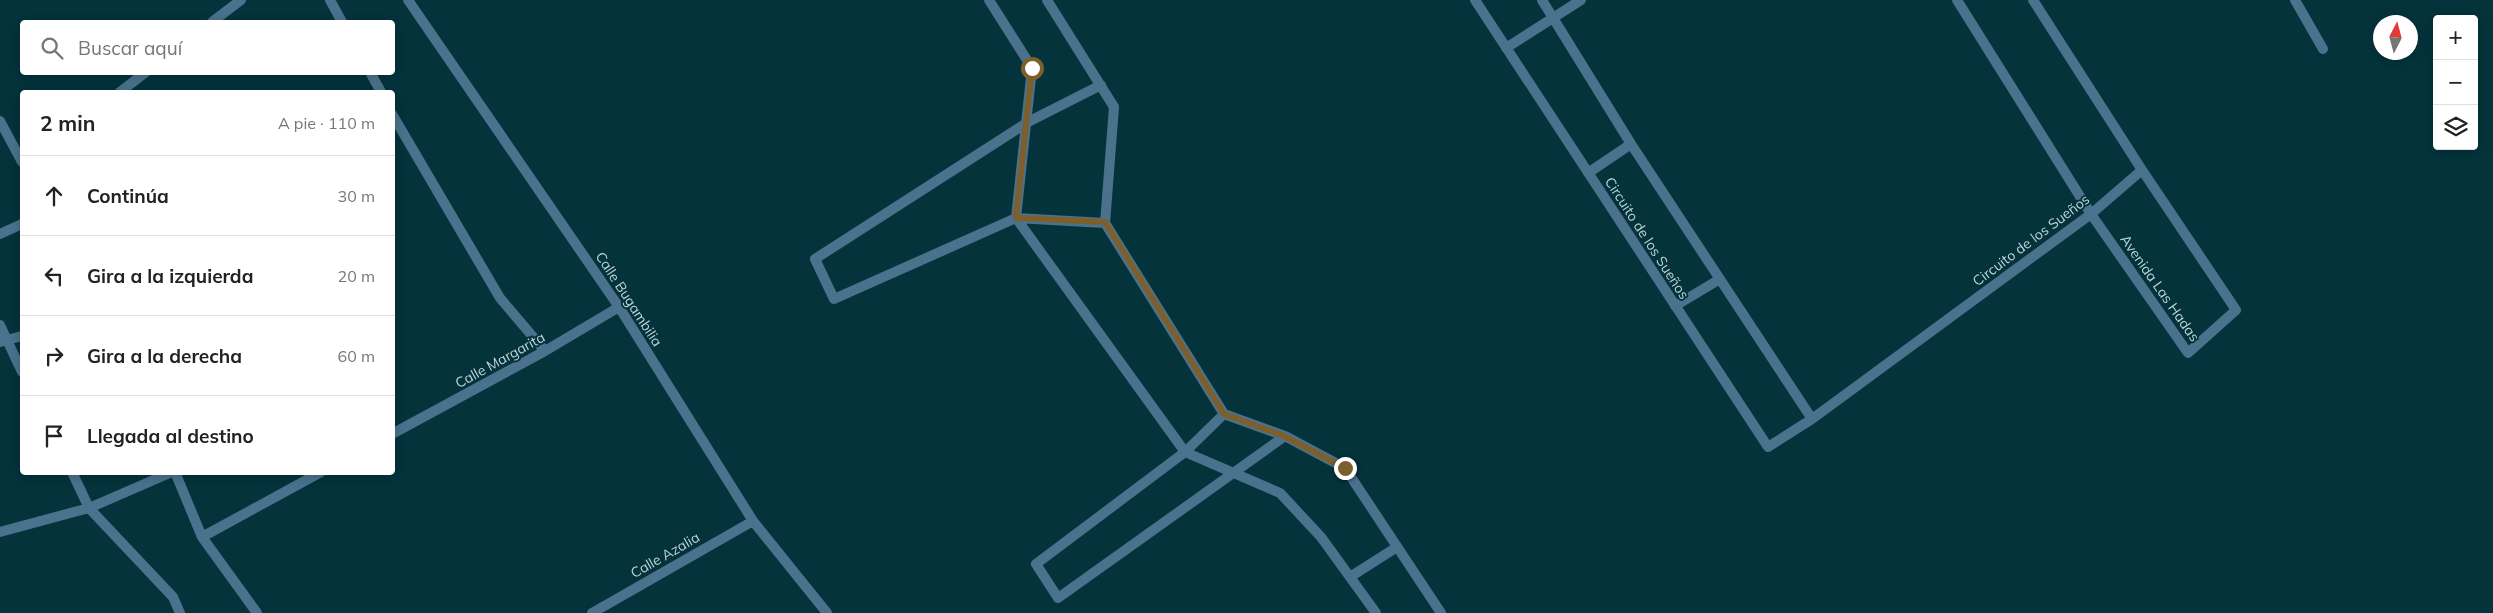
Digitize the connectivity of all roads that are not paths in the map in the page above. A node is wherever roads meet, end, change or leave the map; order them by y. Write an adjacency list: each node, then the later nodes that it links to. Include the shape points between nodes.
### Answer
1 (241, 0): 14 (street)
2 (330, 0): 15 (street)
3 (408, 0): 37 (street, Calle Bugambilia)
4 (989, 0): 25 (street, via 1032,68)
5 (1047, 0): 20 (street)
6 (1488, 0): 12 (street)
7 (1542, 0): 13 (street)
8 (1581, 0): 13 (street)
9 (1957, 0): 30 (street, Avenida Las Hadas)
10 (2033, 0): 28 (street, Avenida Las Hadas)
11 (2295, 0): 17 (street)
12 (1476, 3): 16 (street, Circuito de los Sueños)
13 (1554, 18): 16 (street); 26 (street)
14 (215, 20)
15 (341, 20)
16 (1506, 48): 29 (street, Circuito de los Sueños)
17 (2322, 49)
18 (142, 75): 21 (street)
19 (372, 75): 22 (street)
20 (1100, 85): 25 (street); 32 (street, via 1114,107)
21 (123, 90)
22 (380, 90)
23 (395, 119): 41 (street, via 500,298)
24 (0, 121): 27 (street)
25 (1028, 122): 31 (street); 31 (street, via 815,260 834,299)
26 (1632, 144): 29 (street); 35 (street)
27 (20, 158)
28 (2142, 170): 30 (street, Circuito de los Sueños); 30 (street, Avenida Las Hadas, via 2236,310 2188,353)
29 (1588, 172): 36 (street, Circuito de los Sueños)
30 (2091, 214): 44 (street, Circuito de los Sueños)
31 (1016, 218): 32 (street); 47 (street)
32 (1105, 222): 43 (street)
33 (20, 225): 34 (street)
34 (0, 234)
35 (1720, 279): 36 (street); 44 (street)
36 (1675, 306): 44 (street, Circuito de los Sueños, via 1768,447)
37 (619, 307): 41 (street, Calle Margarita); 54 (street, Calle Bugambilia)
38 (0, 325): 40 (street)
39 (20, 337): 40 (street)
40 (4, 342): 42 (street)
41 (546, 351): 45 (street, Calle Margarita)
42 (20, 369)
43 (1224, 414): 46 (street); 47 (street)
44 (1812, 419)
45 (395, 432)
46 (1284, 436): 48 (street); 57 (street, via 1345,468)
47 (1185, 452): 48 (street); 48 (street, via 1036,564 1058,598)
48 (1235, 473): 58 (street, via 1280,493 1321,537)
49 (74, 475): 53 (street)
50 (167, 475): 53 (street)
51 (175, 475): 56 (street)
52 (316, 475): 56 (street)
53 (90, 508): 55 (street); 59 (street, via 173,597)
54 (753, 521): 61 (street, Calle Azalia); 62 (street, Calle Bugambilia)
55 (0, 532)
56 (202, 537): 60 (street)
57 (1398, 547): 58 (street); 64 (street)
58 (1350, 577): 63 (street)
59 (180, 613)
60 (257, 613)
61 (592, 613)
62 (827, 613)
63 (1376, 613)
64 (1441, 613)

